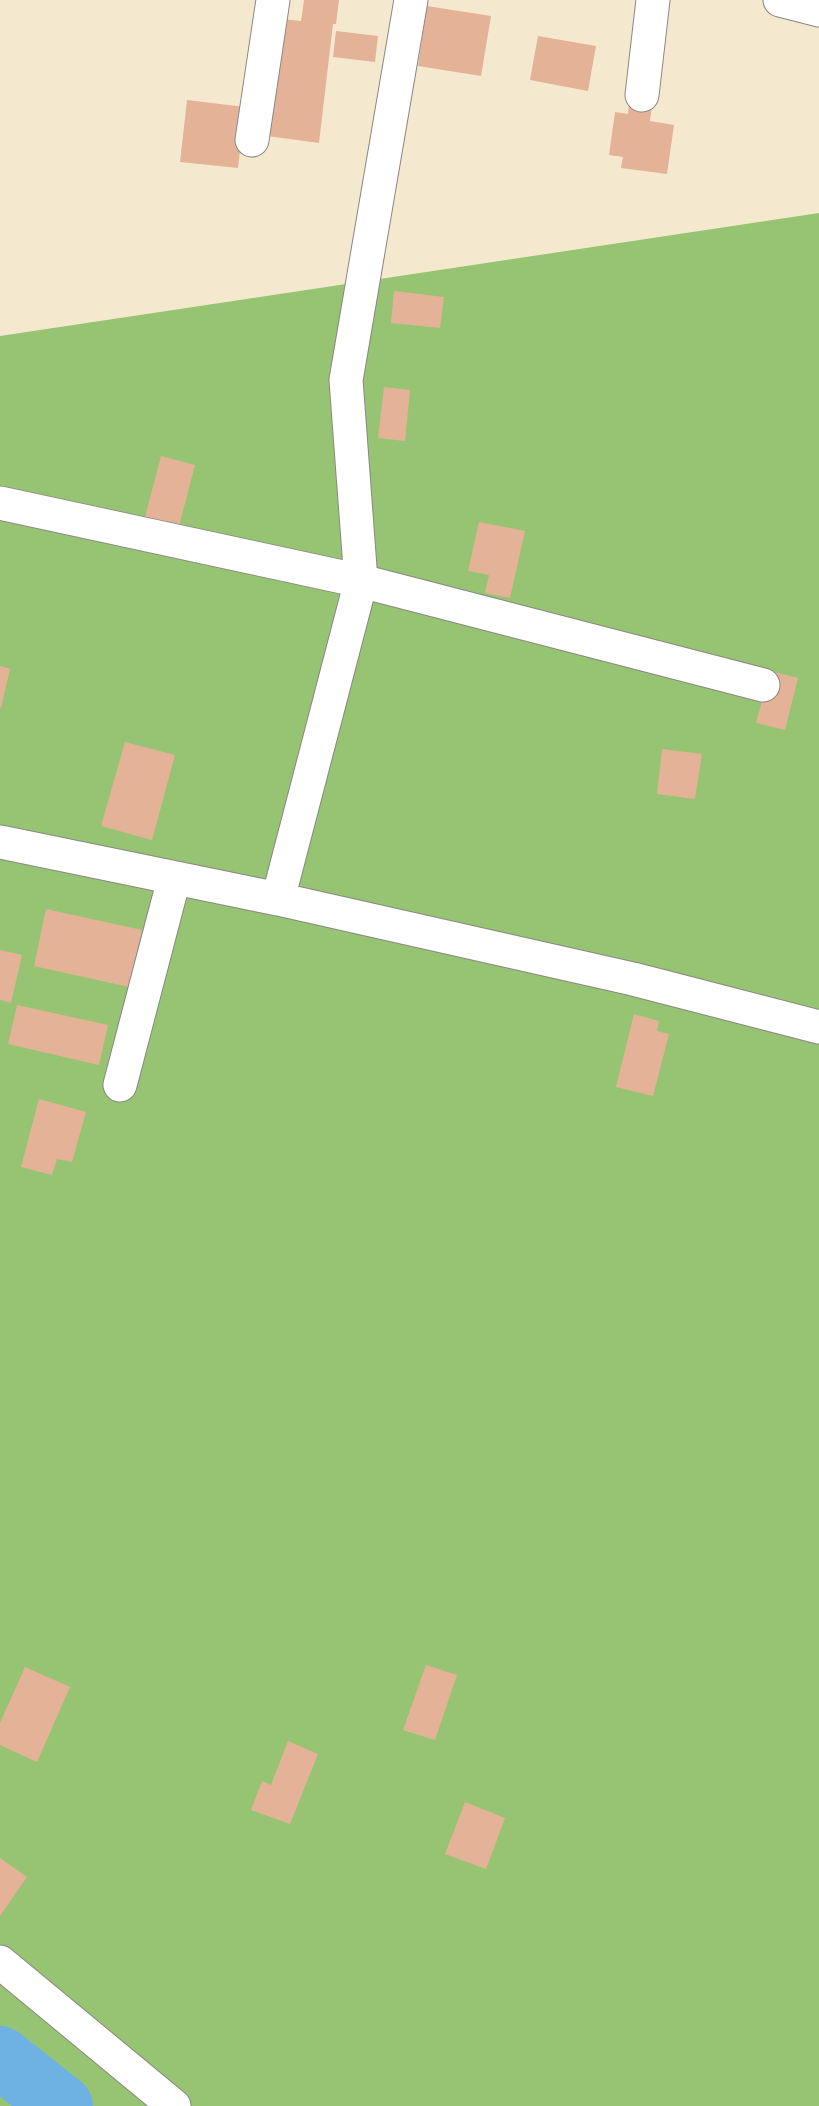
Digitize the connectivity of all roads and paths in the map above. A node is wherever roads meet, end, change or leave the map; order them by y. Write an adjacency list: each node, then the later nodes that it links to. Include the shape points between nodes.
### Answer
1 (273, 0): 7 (street)
2 (411, 0): 9 (street, via 346,380)
3 (653, 0): 6 (street)
4 (780, 0): 5 (street)
5 (819, 10)
6 (642, 95)
7 (252, 140)
8 (0, 503): 9 (street)
9 (362, 581): 10 (street); 13 (street)
10 (763, 685)
11 (0, 842): 12 (street)
12 (174, 879): 13 (street); 15 (street)
13 (278, 899): 14 (street, via 633,979)
14 (819, 1027)
15 (120, 1085)
16 (0, 1962): 17 (street)
17 (174, 2106)

